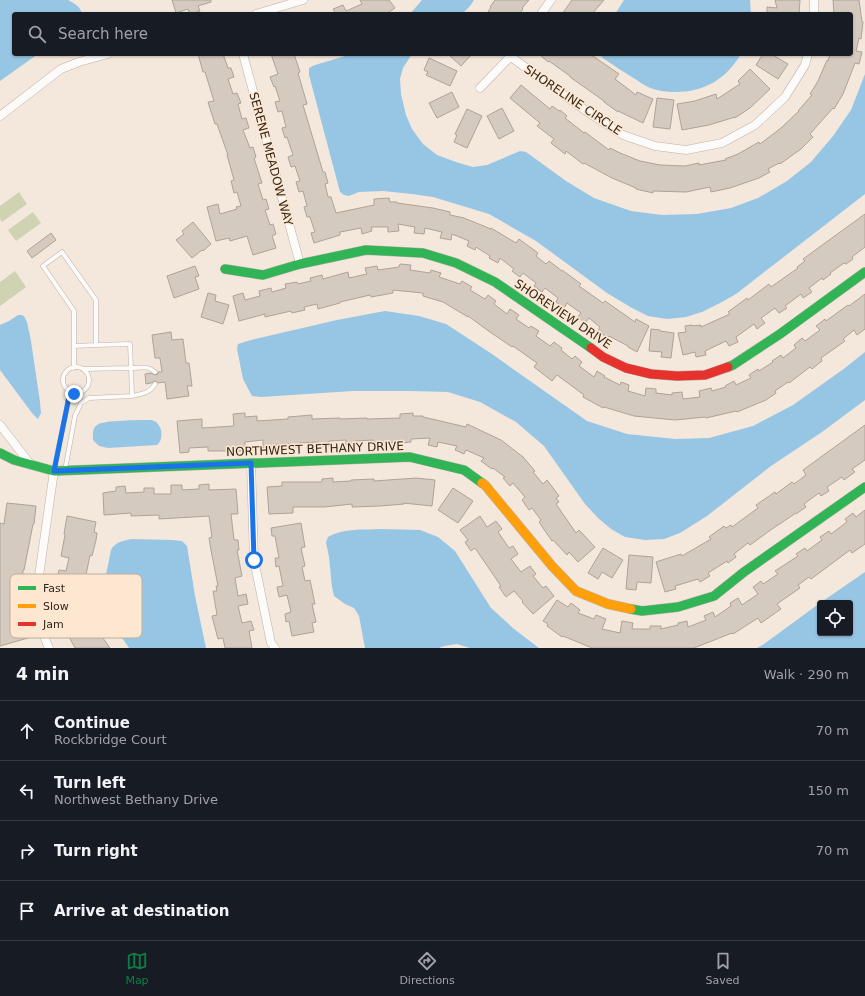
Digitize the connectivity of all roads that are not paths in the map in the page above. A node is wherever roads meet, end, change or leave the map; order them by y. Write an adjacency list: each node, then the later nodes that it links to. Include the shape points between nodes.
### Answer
1 (303, 0): 4 (street)
2 (551, 0): 5 (street)
3 (814, 0): 6 (street)
4 (263, 12)
5 (542, 12)
6 (814, 12)
7 (101, 56): 12 (street, via 61,70)
8 (244, 56): 13 (street, SERENE MEADOW WAY)
9 (512, 56): 10 (street, SHORELINE CIRCLE, via 623,135 655,146 686,150 722,143 755,126 785,97 805,66); 11 (street)
10 (808, 56)
11 (480, 88)
12 (0, 116)
13 (300, 264): 14 (street, SHOREVIEW DRIVE, via 263,275); 15 (street, SHOREVIEW DRIVE, via 366,250 423,253 456,263 495,282 603,357 626,368 651,374 677,376 705,375 733,365)
14 (225, 269)
15 (865, 272)
16 (96, 345): 17 (lane); 17 (lane, via 96,300 62,252 43,266 74,311); 19 (lane, via 130,344)
17 (74, 346): 18 (lane)
18 (74, 368): 20 (lane); 23 (lane, via 67,371 63,378 64,386)
19 (131, 368): 20 (lane); 21 (lane, via 146,367); 25 (lane)
20 (83, 369): 24 (lane, via 89,380)
21 (155, 372)
22 (155, 384): 25 (lane, via 149,392)
23 (70, 392): 24 (lane); 32 (lane)
24 (83, 392): 26 (lane)
25 (132, 396): 26 (lane)
26 (89, 398): 31 (lane, via 81,403 75,416)
27 (0, 425): 30 (street)
28 (0, 453): 30 (street, NORTHWEST BETHANY DRIVE)
29 (251, 463): 31 (street, NORTHWEST BETHANY DRIVE); 33 (street, NORTHWEST BETHANY DRIVE, via 410,457 464,470 485,486 576,591 608,604 642,611 678,607 714,596); 37 (street, via 254,560 271,643)
30 (31, 465): 32 (street, NORTHWEST BETHANY DRIVE)
31 (65, 470): 32 (street, NORTHWEST BETHANY DRIVE)
32 (54, 471): 34 (street)
33 (865, 487)
34 (40, 574)
35 (45, 638): 36 (street)
36 (49, 648)
37 (275, 648)

